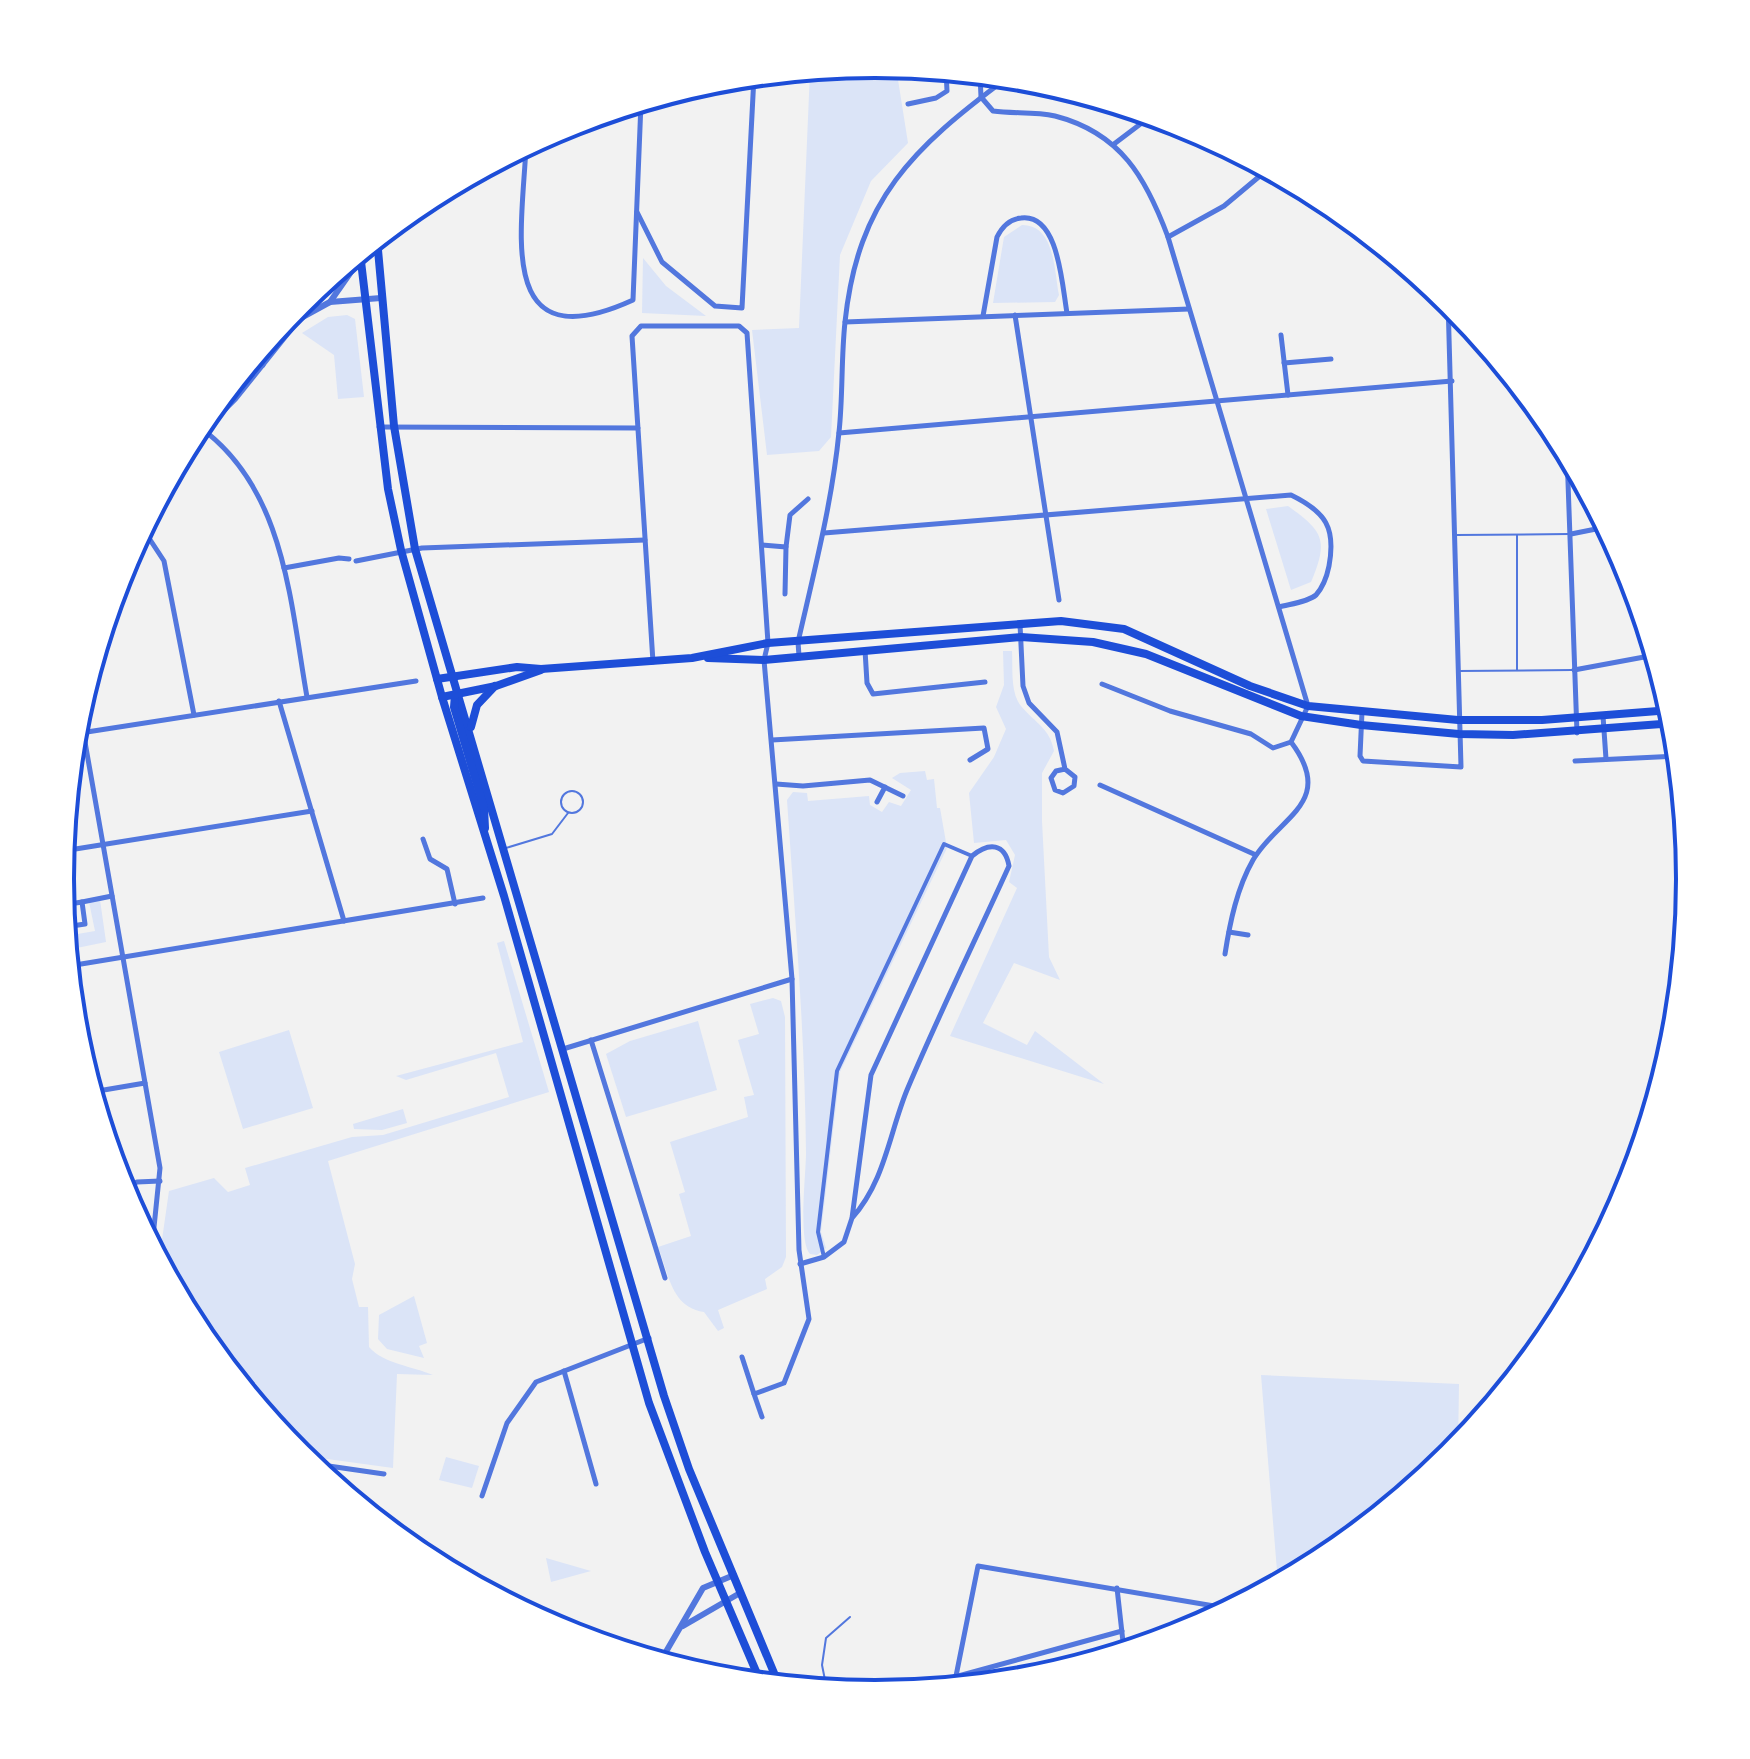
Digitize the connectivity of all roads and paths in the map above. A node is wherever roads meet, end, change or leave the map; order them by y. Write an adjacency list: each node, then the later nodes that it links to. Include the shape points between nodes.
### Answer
1 (947, 82): 6 (street, via 947,91 936,98)
2 (980, 85): 5 (street)
3 (994, 87): 5 (street)
4 (753, 88): 12 (street, via 742,308 715,306 662,262)
5 (981, 97): 9 (street, via 993,111 1053,115); 26 (street, via 917,151 885,194 866,233)
6 (908, 104)
7 (640, 114): 12 (street)
8 (1140, 124): 9 (street)
9 (1114, 144): 13 (street, via 1151,190)
10 (525, 159): 12 (street, via 520,264 527,291 548,311 580,317 633,300)
11 (1259, 177): 13 (street, via 1224,206)
12 (636, 211)
13 (1168, 237): 20 (street)
14 (378, 252): 17 (main road)
15 (361, 266): 18 (main road)
16 (345, 279): 19 (street)
17 (381, 298): 18 (street); 37 (main road)
18 (363, 299): 19 (street); 38 (main road)
19 (330, 302): 22 (street)
20 (1189, 309): 21 (street); 35 (street)
21 (1067, 313): 23 (street); 24 (street, via 1051,234 1039,221 1021,218 1004,226 997,237)
22 (308, 314)
23 (1015, 315): 24 (street); 36 (street)
24 (983, 316): 26 (street)
25 (1449, 321): 32 (street)
26 (845, 322): 40 (street)
27 (1281, 335): 30 (street)
28 (278, 345): 31 (street)
29 (1331, 359): 30 (street)
30 (1284, 363): 34 (street)
31 (263, 365): 33 (street)
32 (1452, 381): 34 (street); 49 (street)
33 (248, 382)
34 (1288, 395): 35 (street)
35 (1217, 401): 36 (street); 43 (street)
36 (1031, 416): 40 (street); 45 (street)
37 (394, 426): 38 (street); 39 (street); 55 (main road)
38 (379, 427): 56 (main road)
39 (638, 428): 52 (street); 53 (street, via 632,336 636,329 739,326 747,333)
40 (839, 433): 47 (street)
41 (208, 435): 57 (street, via 259,495)
42 (1568, 478): 48 (street)
43 (1246, 498): 45 (street); 60 (street); 60 (street, via 1291,495 1308,503 1324,518 1333,542 1327,577 1315,596)
44 (808, 499): 54 (street, via 790,515)
45 (1045, 515): 47 (street); 59 (street)
46 (1595, 529): 48 (street)
47 (824, 533): 63 (street)
48 (1571, 534): 50 (lane); 73 (street)
49 (1454, 535): 50 (lane); 74 (street)
50 (1517, 535): 72 (lane)
51 (150, 540): 89 (street, via 164,561)
52 (645, 540): 55 (street); 70 (street)
53 (762, 545): 54 (street); 64 (street)
54 (786, 547): 58 (street)
55 (415, 549): 56 (street); 76 (main road)
56 (401, 550): 57 (street); 77 (main road)
57 (284, 568): 83 (street)
58 (785, 594)
59 (1059, 600)
60 (1279, 607): 86 (street)
61 (1020, 623): 62 (street); 63 (main road); 86 (main road, via 1061,621 1124,629)
62 (1021, 637): 65 (main road); 90 (main road, via 1093,642 1146,654); 108 (street, via 1023,686 1029,703 1057,732)
63 (798, 642): 64 (main road); 66 (street)
64 (768, 643): 68 (main road); 69 (street)
65 (865, 650): 66 (main road); 79 (street, via 873,694)
66 (799, 656): 69 (main road)
67 (1644, 657): 73 (street)
68 (692, 658): 69 (main road); 70 (main road)
69 (764, 660): 101 (street)
70 (653, 662): 71 (main road)
71 (541, 669): 75 (main road); 81 (main road)
72 (1517, 670): 73 (lane); 74 (lane)
73 (1574, 670): 92 (street)
74 (1457, 671): 93 (street)
75 (470, 673): 76 (main road); 82 (main road)
76 (453, 675): 77 (main road); 82 (main road)
77 (437, 679): 84 (main road)
78 (416, 681): 83 (street)
79 (985, 682)
80 (1102, 684): 102 (street, via 1251,734 1273,748)
81 (496, 686): 82 (main road); 100 (main road, via 473,711)
82 (456, 693): 84 (main road); 100 (main road); 116 (main road, via 454,707 486,818)
83 (307, 697): 85 (street)
84 (442, 697): 116 (main road)
85 (279, 701): 89 (street); 114 (street)
86 (1308, 706): 88 (main road); 90 (street)
87 (1658, 711): 91 (main road)
88 (1362, 712): 93 (main road); 94 (street)
89 (194, 715): 96 (street)
90 (1301, 716): 94 (main road); 102 (street)
91 (1603, 716): 92 (main road); 97 (street)
92 (1575, 719): 93 (main road); 98 (street)
93 (1458, 720): 99 (street)
94 (1361, 725): 99 (main road); 99 (street, via 1363,761 1461,767)
95 (1661, 725): 97 (main road)
96 (88, 731)
97 (1604, 731): 98 (main road); 105 (street)
98 (1577, 733): 99 (main road)
99 (1459, 734)
100 (472, 736): 120 (main road)
101 (772, 740): 106 (street, via 984,728 988,749); 109 (street)
102 (1291, 742): 122 (street, via 1304,759 1304,800)
103 (86, 743): 118 (street)
104 (1666, 756): 105 (street)
105 (1606, 759): 107 (street)
106 (970, 760)
107 (1575, 761)
108 (1065, 769): 108 (street, via 1075,777 1074,786 1059,792 1051,778)
109 (776, 784): 111 (street, via 870,780); 136 (street)
110 (1100, 785): 122 (street)
111 (885, 787): 112 (street); 113 (street)
112 (903, 796)
113 (877, 802)
114 (312, 811): 118 (street); 129 (street)
115 (568, 813): 115 (lane, via 562,797 577,793 581,809); 120 (lane, via 552,834)
116 (485, 833): 121 (main road)
117 (423, 839): 128 (street, via 430,859 447,869)
118 (104, 845): 119 (street); 124 (street)
119 (75, 849)
120 (502, 849): 121 (street); 138 (main road)
121 (491, 854): 149 (main road)
122 (1256, 855): 131 (street)
123 (972, 856): 143 (street, via 871,1075); 143 (street, via 983,847 999,847 1009,866 906,1093 878,1179); 145 (street, via 944,844 837,1071 818,1232)
124 (112, 896): 126 (street); 134 (street)
125 (483, 898): 128 (street)
126 (82, 902): 127 (street); 130 (street, via 85,924)
127 (75, 903)
128 (455, 904): 129 (street)
129 (344, 921): 134 (street)
130 (76, 925)
131 (1229, 932): 132 (street); 133 (street)
132 (1248, 935)
133 (1225, 954)
134 (124, 957): 135 (street); 139 (street)
135 (79, 964)
136 (792, 979): 137 (street); 146 (street)
137 (591, 1040): 138 (street); 147 (street)
138 (563, 1049): 148 (main road)
139 (145, 1083): 140 (street); 141 (street)
140 (102, 1090)
141 (160, 1181): 142 (street); 144 (street)
142 (134, 1184)
143 (852, 1218): 145 (street, via 844,1242)
144 (154, 1228)
145 (824, 1257): 146 (street)
146 (800, 1264): 152 (street, via 809,1319 803,1342 784,1383)
147 (665, 1278)
148 (650, 1337): 149 (street); 158 (main road, via 678,1438)
149 (634, 1345): 151 (street); 159 (main road, via 664,1450)
150 (742, 1357): 152 (street)
151 (564, 1371): 156 (street); 157 (street, via 536,1382 507,1423)
152 (754, 1394): 153 (street)
153 (762, 1417)
154 (330, 1466): 155 (street)
155 (384, 1474)
156 (596, 1484)
157 (482, 1496)
158 (734, 1575): 159 (street); 161 (main road)
159 (718, 1582): 162 (main road); 165 (street, via 703,1588)
160 (1117, 1588): 163 (street); 166 (street); 171 (street, via 978,1566)
161 (740, 1593): 162 (street); 170 (main road)
162 (724, 1600): 165 (street); 169 (main road)
163 (1213, 1606)
164 (850, 1617): 172 (lane, via 826,1638)
165 (683, 1626): 168 (street)
166 (1122, 1631): 167 (street); 171 (street)
167 (1123, 1641)
168 (666, 1652)
169 (756, 1672)
170 (775, 1674)
171 (956, 1676)
172 (825, 1679)

